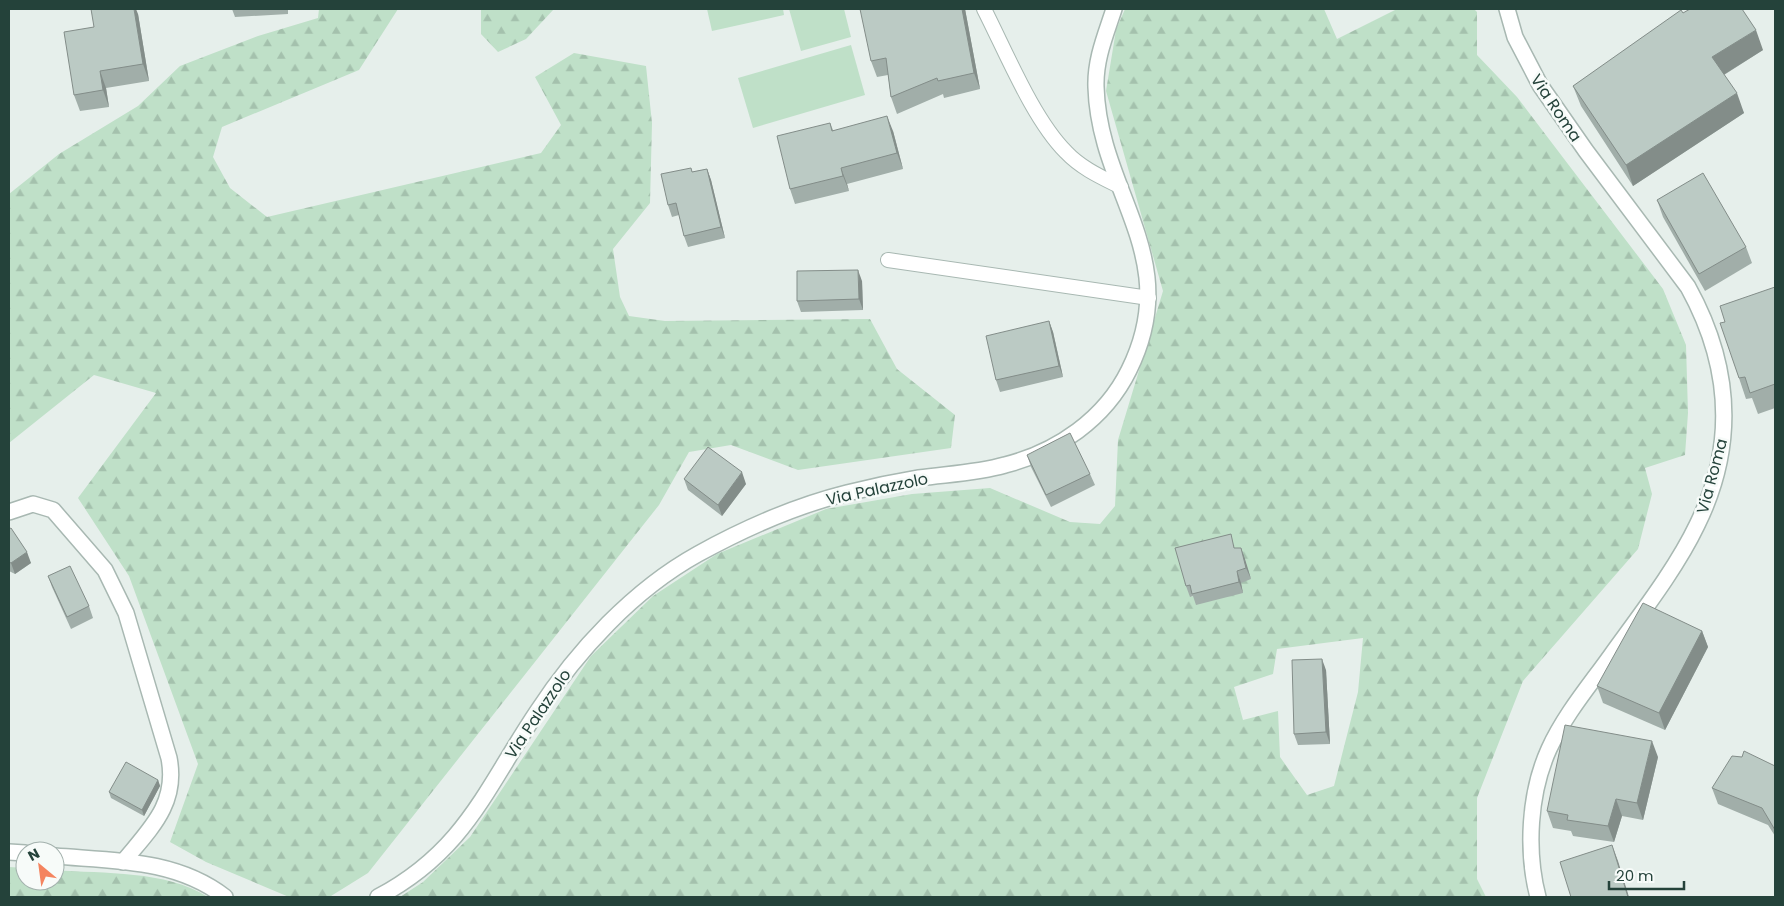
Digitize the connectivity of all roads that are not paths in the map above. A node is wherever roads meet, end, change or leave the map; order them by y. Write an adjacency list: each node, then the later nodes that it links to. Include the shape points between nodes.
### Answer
1 (984, 9): 4 (lane, via 1035,108 1056,141 1081,166)
2 (1114, 9): 4 (street, Via Palazzolo, via 1099,56 1096,90 1104,138)
3 (1507, 9): 12 (street, Via Roma, via 1520,47 1545,92 1688,287 1712,344 1725,398 1721,451 1709,497 1697,526 1636,620 1569,713 1544,762 1532,831 1533,877)
4 (1121, 187): 6 (street, Via Palazzolo, via 1142,250)
5 (888, 260): 6 (lane)
6 (1149, 298): 11 (street, Via Palazzolo, via 1136,356 1118,390 1090,421 1053,446 1008,465 889,483 812,503 740,532 689,559 663,578 610,623 565,674 538,709 476,810 449,846 416,875)
7 (9, 512): 9 (street, via 33,504 52,510 105,570 126,613 169,758 171,783 159,816)
8 (65, 857): 9 (street)
9 (123, 862): 10 (street, via 151,864 178,872)
10 (225, 897)
11 (378, 897)
12 (1538, 897)

